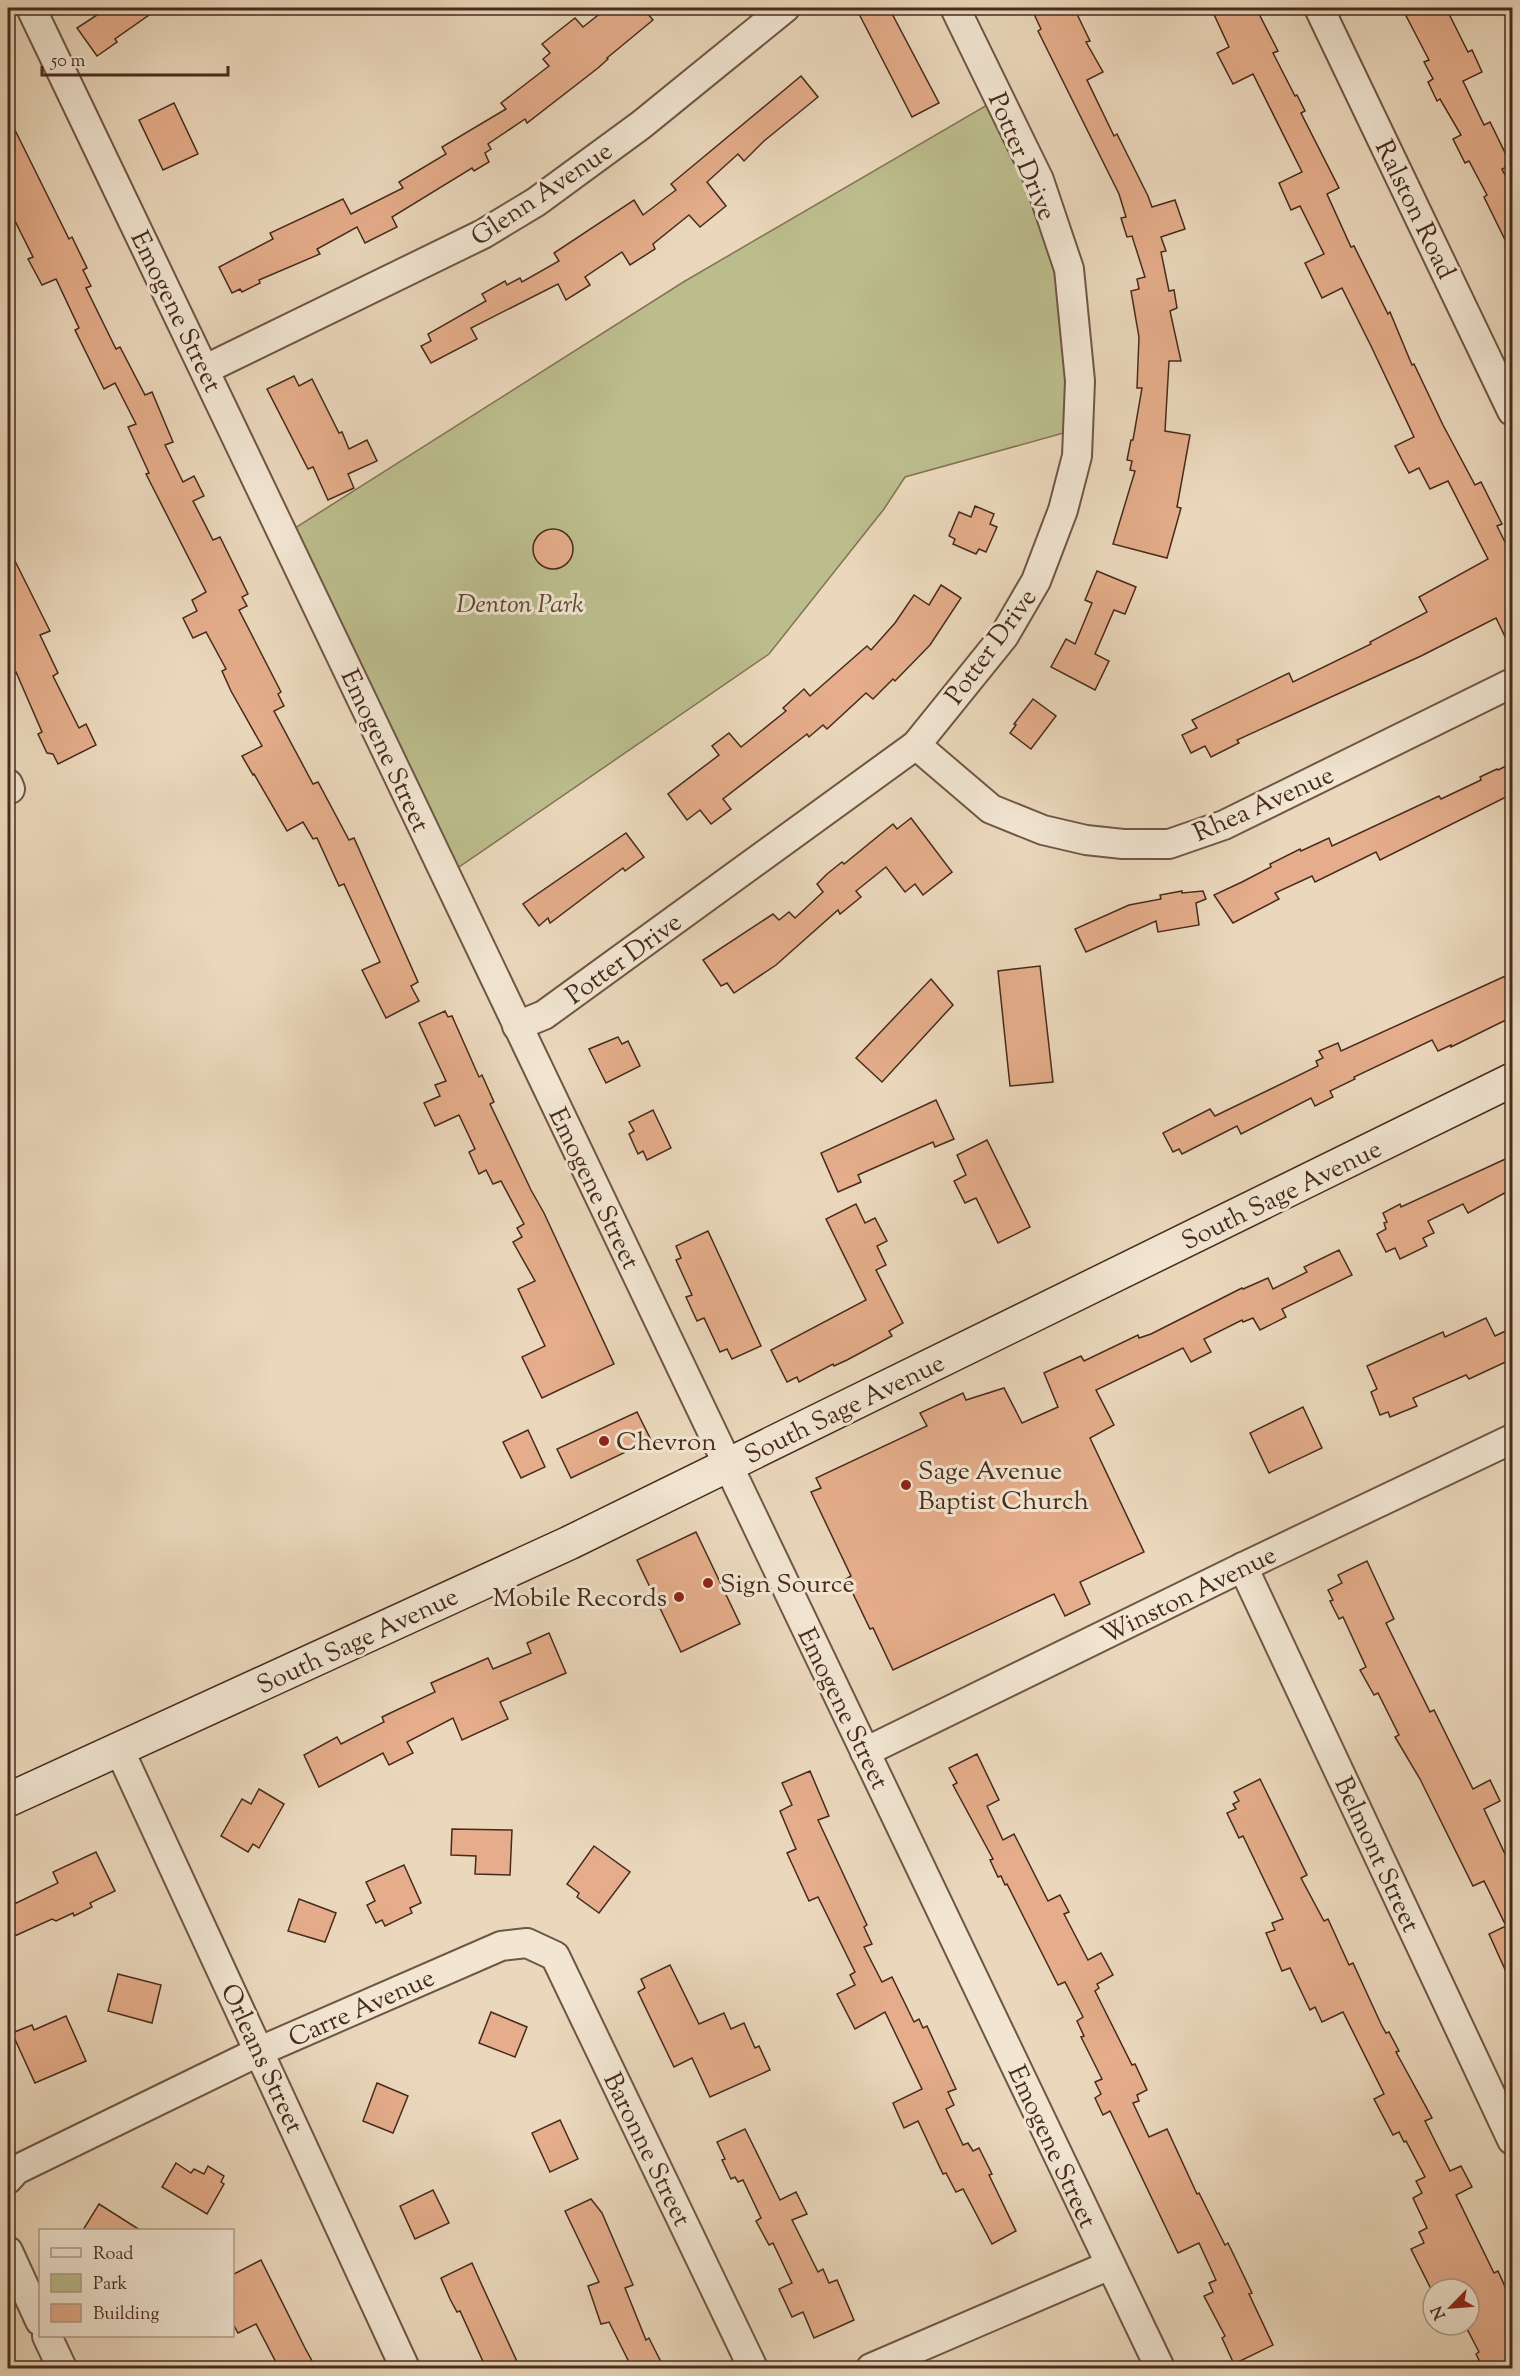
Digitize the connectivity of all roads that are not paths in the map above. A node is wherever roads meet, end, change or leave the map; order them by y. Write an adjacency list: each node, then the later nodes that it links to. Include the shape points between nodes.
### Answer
1 (31, 8): 5 (street, Emogene Street)
2 (785, 8): 5 (street, Glenn Avenue, via 641,125 536,202 483,234)
3 (956, 8): 8 (street, Potter Drive, via 1039,180 1069,269 1080,381 1077,456 1064,510 1036,581 1004,636)
4 (1319, 8): 6 (street, Ralston Road)
5 (206, 369): 9 (street, Emogene Street)
6 (1512, 411)
7 (1512, 684): 8 (street, Rhea Avenue, via 1224,825 1169,844 1086,840 1043,830 991,809)
8 (916, 745): 9 (street, Potter Drive, via 544,1015)
9 (517, 1026): 12 (street, Emogene Street)
10 (1512, 1080): 12 (street, South Sage Avenue)
11 (1512, 1439): 13 (street, Winston Avenue)
12 (729, 1464): 14 (street, South Sage Avenue, via 569,1543); 15 (street, Emogene Street)
13 (1243, 1567): 15 (street, Winston Avenue); 19 (street, Belmont Street)
14 (119, 1749): 16 (street, South Sage Avenue); 18 (street, Orleans Street)
15 (865, 1752): 22 (street, Emogene Street)
16 (8, 1800)
17 (527, 1943): 18 (street, Carre Avenue, via 501,1946); 27 (street, Baronne Street, via 555,1956)
18 (260, 2051): 20 (street, Carre Avenue, via 16,2170); 26 (street, Orleans Street)
19 (1512, 2140)
20 (8, 2179)
21 (8, 2251): 23 (street)
22 (1110, 2265): 28 (street); 29 (street, Emogene Street)
23 (39, 2319)
24 (47, 2337): 25 (street)
25 (62, 2368)
26 (405, 2368)
27 (753, 2368)
28 (871, 2368)
29 (1160, 2368)

